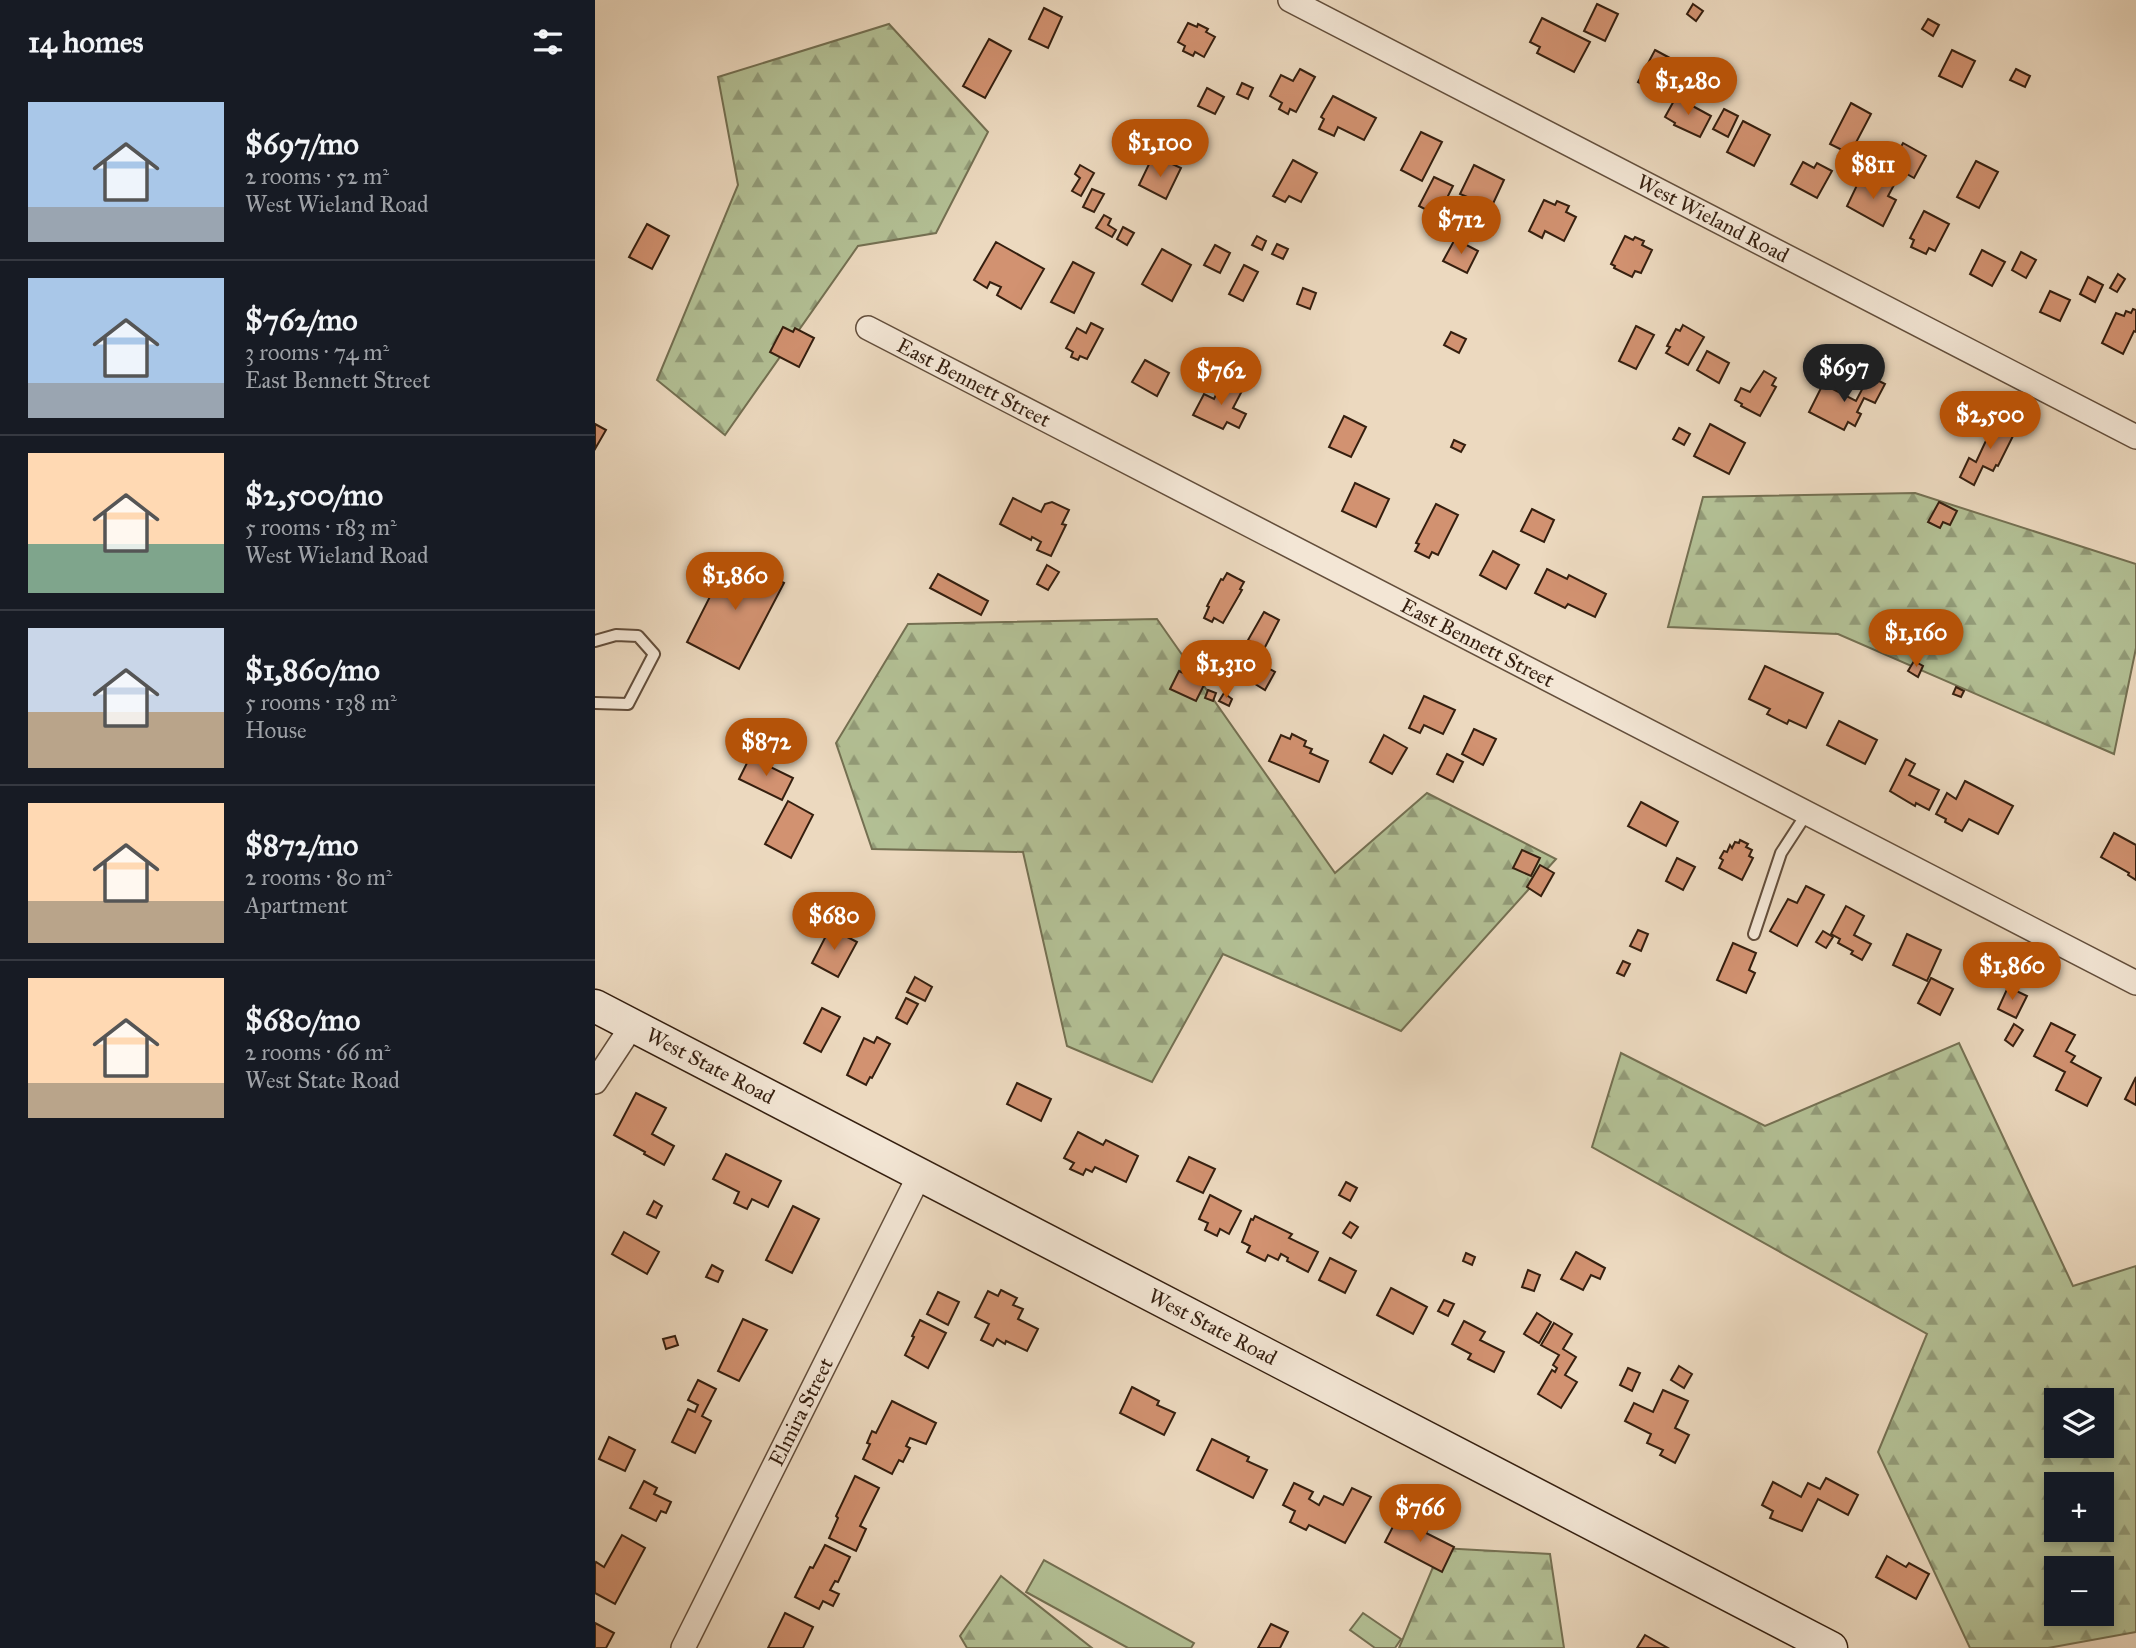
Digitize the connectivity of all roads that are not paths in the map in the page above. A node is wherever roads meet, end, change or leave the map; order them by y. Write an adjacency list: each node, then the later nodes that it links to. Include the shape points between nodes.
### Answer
1 (1290, 0): 3 (street, West Wieland Road)
2 (868, 328): 6 (street, East Bennett Street)
3 (2136, 437)
4 (595, 641): 5 (lane, via 615,635 638,636 655,654 628,704)
5 (595, 703)
6 (1807, 813): 7 (lane, via 1781,853); 8 (street, East Bennett Street)
7 (1754, 934)
8 (2136, 982)
9 (595, 1006): 10 (street, West State Road)
10 (632, 1026): 11 (street); 12 (street, West State Road)
11 (595, 1082)
12 (920, 1174): 13 (street, Elmira Street); 14 (street, West State Road)
13 (683, 1648)
14 (1831, 1648)

